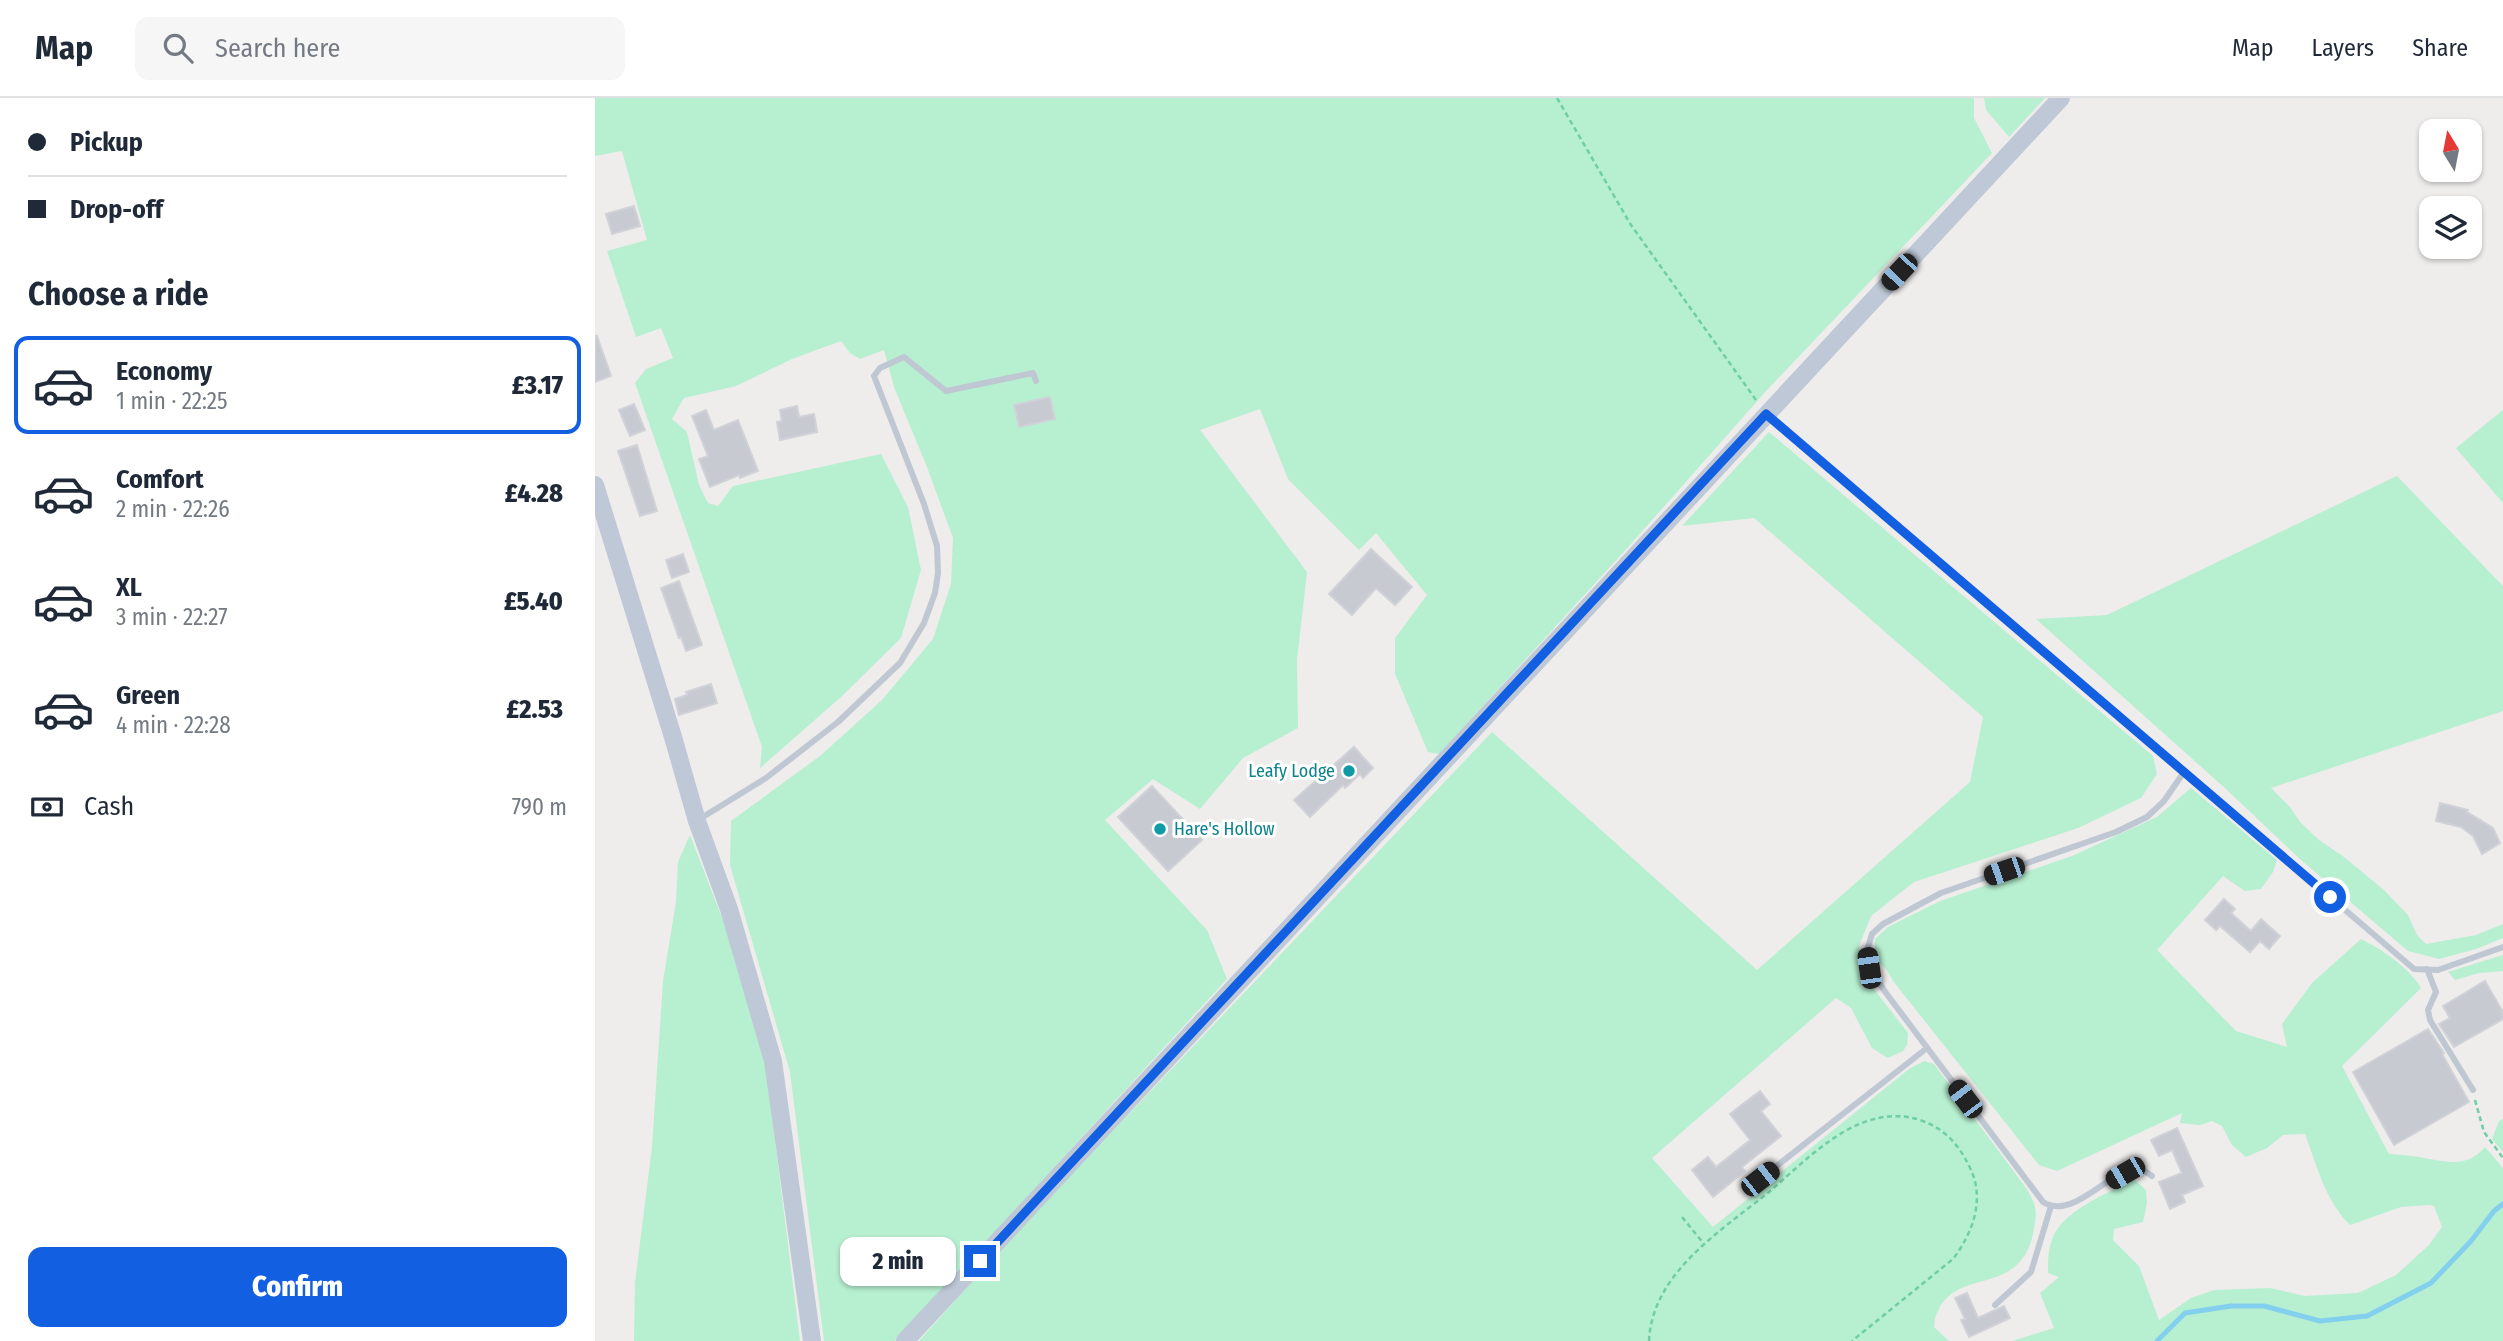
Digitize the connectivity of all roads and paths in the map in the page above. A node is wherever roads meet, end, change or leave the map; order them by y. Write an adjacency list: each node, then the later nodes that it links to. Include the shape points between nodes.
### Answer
1 (1557, 98): 4 (path, via 1632,225)
2 (2060, 98): 4 (street)
3 (1036, 381): 7 (lane, via 1033,373 946,391 904,357 880,368 874,376 937,547 935,593 924,623 900,663 838,722 766,778)
4 (1766, 414): 6 (lane); 20 (street)
5 (595, 485): 7 (street)
6 (2184, 772): 9 (lane, via 2414,969); 10 (lane, via 2147,817 1941,893 1871,934 1869,968)
7 (697, 821): 19 (street, via 729,909 773,1061)
8 (2503, 947): 9 (lane, via 2438,970)
9 (2427, 969): 11 (lane, via 2435,992 2428,1010 2430,1020)
10 (1927, 1048): 14 (lane); 15 (lane, via 2035,1192)
11 (2473, 1090): 12 (path, via 2484,1132)
12 (2503, 1158)
13 (2152, 1175): 15 (lane, via 2141,1170 2125,1173 2064,1208)
14 (1760, 1179)
15 (2051, 1206): 18 (lane, via 2031,1272)
16 (1682, 1216): 17 (path)
17 (1705, 1244): 21 (path, via 1663,1294 1653,1315); 22 (path, via 1854,1125 1907,1116 1939,1128 1966,1158 1978,1192 1976,1215 1953,1259)
18 (1995, 1305)
19 (812, 1341)
20 (905, 1341)
21 (1649, 1341)
22 (1852, 1341)

